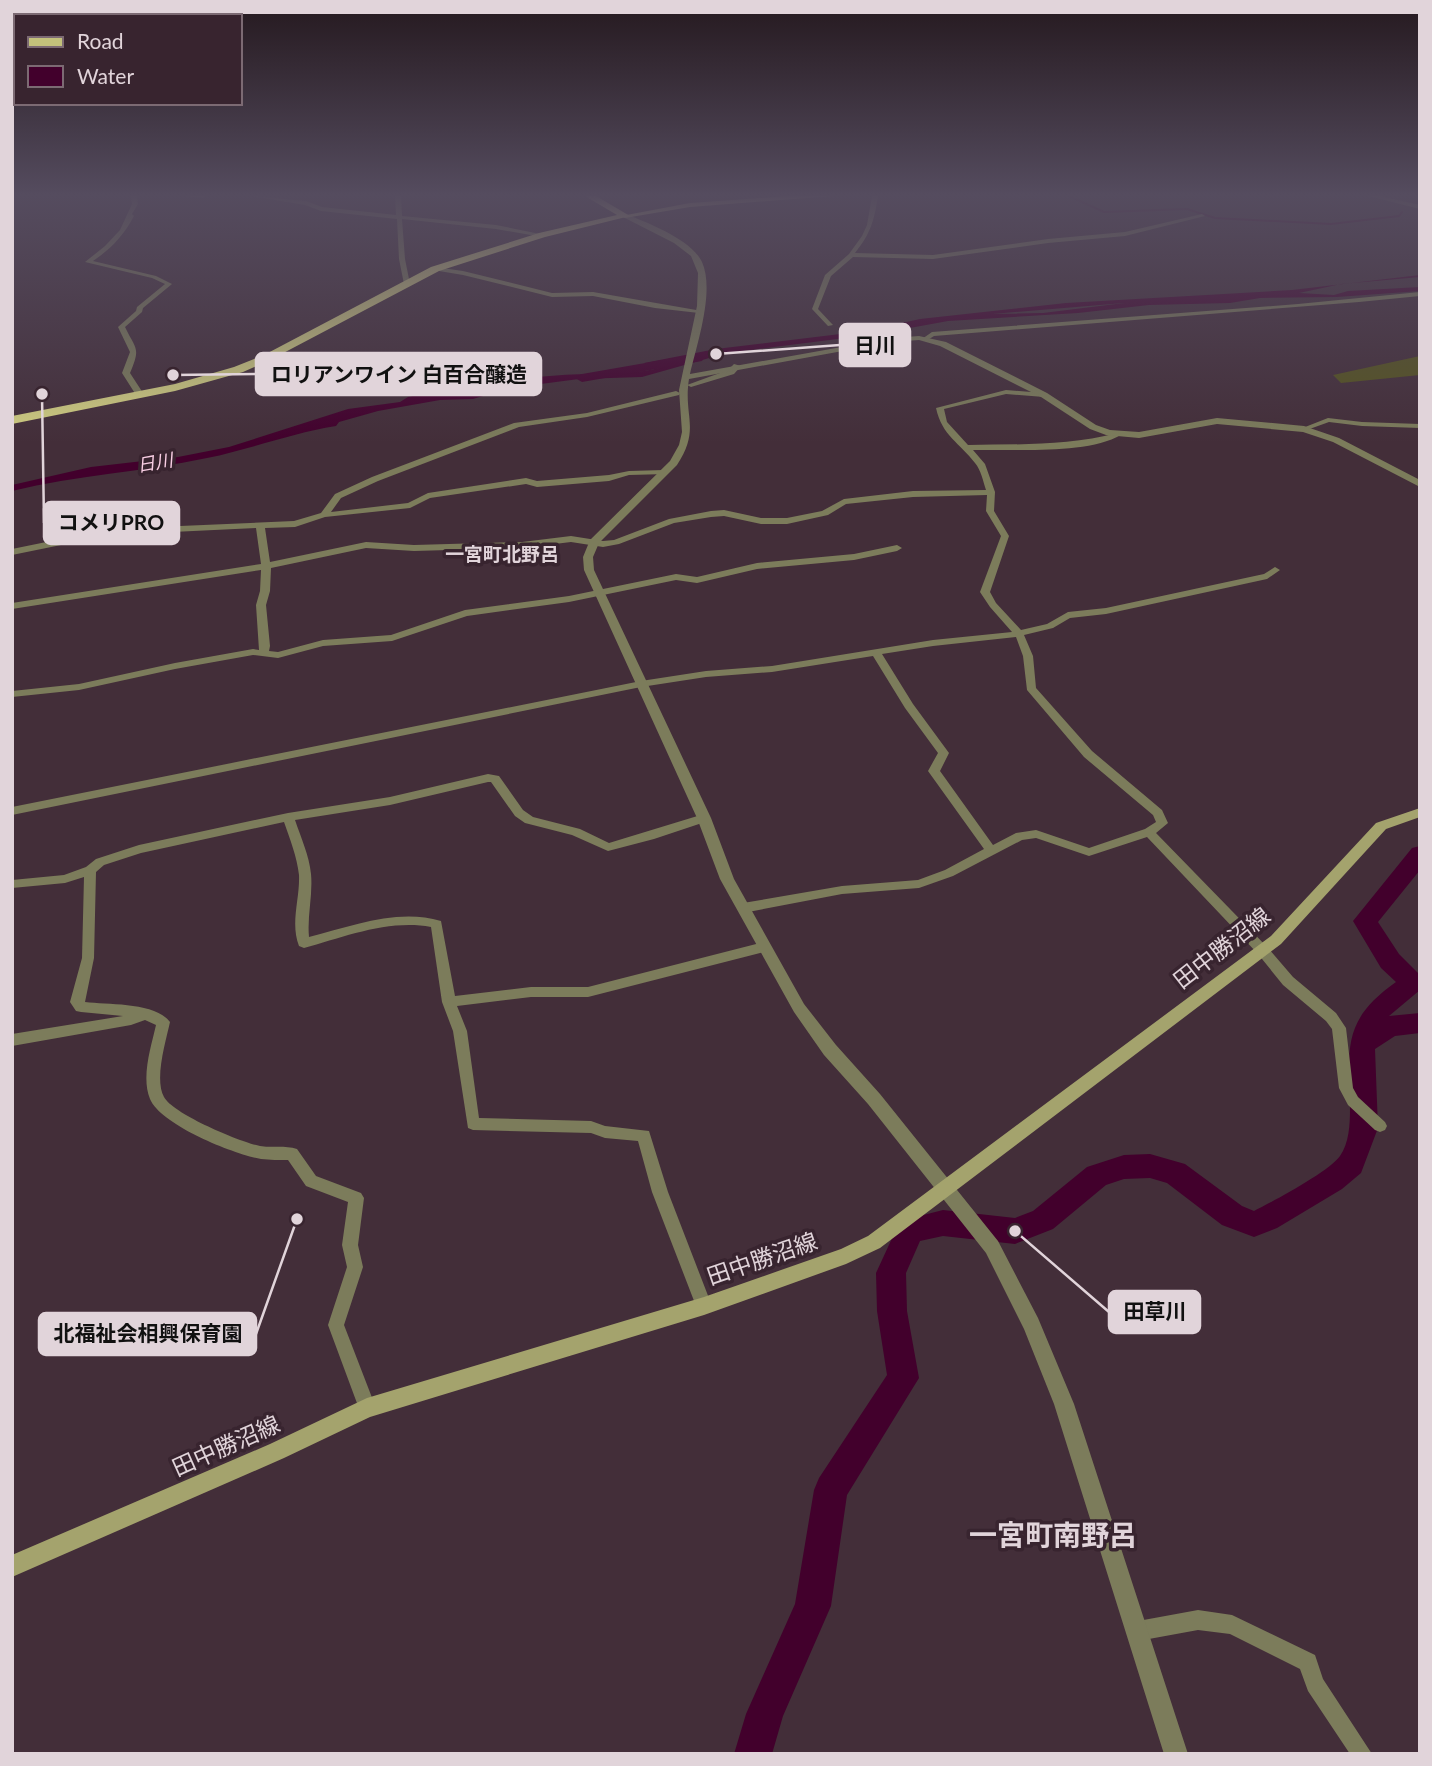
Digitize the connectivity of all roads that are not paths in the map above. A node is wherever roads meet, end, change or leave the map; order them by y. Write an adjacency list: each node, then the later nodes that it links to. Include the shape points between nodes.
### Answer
1 (157, 278): 13 (street, via 169,284 121,327 134,345 126,373)
2 (406, 278): 7 (street)
3 (417, 278): 7 (highway)
4 (488, 278): 9 (street, via 552,295 593,293)
5 (701, 278): 9 (street)
6 (827, 278): 10 (street, via 815,309)
7 (407, 284): 13 (highway, via 255,363)
8 (1420, 294): 11 (street, via 1001,327 932,334)
9 (699, 311): 12 (street)
10 (830, 325)
11 (926, 339): 12 (street, via 737,366); 15 (street)
12 (688, 378): 21 (street, via 683,391 685,441)
13 (139, 393): 16 (highway)
14 (676, 393): 24 (street, via 587,415 517,425 338,496)
15 (1044, 395): 19 (street, via 1093,427); 20 (street, via 1006,392 940,408 943,423)
16 (12, 420)
17 (1420, 426): 18 (street, via 1328,420)
18 (1304, 429): 19 (street, via 1217,421); 22 (street, via 1336,440)
19 (1117, 435): 20 (street, via 1055,447)
20 (964, 448): 23 (street, via 981,464)
21 (664, 472): 24 (street, via 537,484 526,481 428,496 410,505); 26 (street)
22 (1420, 484)
23 (991, 492): 26 (street, via 844,502 825,513 788,521 711,514 672,521 616,542); 33 (street, via 990,511 1005,537 985,592)
24 (324, 515): 25 (street, via 295,524)
25 (260, 527): 28 (street, via 110,533); 29 (street)
26 (594, 542): 29 (street, via 571,539 414,548 366,545); 31 (street, via 589,570)
27 (897, 548): 31 (street)
28 (12, 552)
29 (266, 566): 32 (street); 34 (street, via 261,605)
30 (1275, 570): 33 (street, via 1204,591 1068,615 1050,626)
31 (598, 592): 34 (street, via 465,613 393,638 323,643 278,655); 36 (street)
32 (12, 606)
33 (1018, 634): 35 (street); 42 (street, via 1032,675 1031,688 1088,754 1158,813 1162,822)
34 (263, 653): 37 (street, via 79,687)
35 (876, 653): 36 (street); 43 (street, via 944,753 934,771)
36 (641, 684): 38 (street); 41 (street)
37 (12, 694)
38 (12, 811)
39 (1420, 812): 48 (main road, 田中勝沼線, via 1381,826)
40 (288, 817): 41 (street, via 390,801 488,778 495,779 529,820 576,832 608,847); 44 (street, via 139,849); 49 (street, via 305,881 299,919 304,943 368,927 424,920 438,924)
41 (704, 818): 46 (street)
42 (1149, 832): 43 (street, via 1089,852 1036,834); 48 (street)
43 (991, 850): 46 (street, via 919,884 842,890)
44 (90, 870): 45 (street, via 65,879); 50 (street, via 88,958 77,1002 92,1009)
45 (12, 884)
46 (743, 908): 47 (street)
47 (764, 947): 49 (street, via 588,992 531,992); 53 (street, via 830,1050)
48 (1263, 951): 52 (street, via 1287,981 1339,1028 1346,1088); 53 (main road, 田中勝沼線)
49 (449, 1002): 54 (street, via 460,1031 474,1124 591,1127 643,1135)
50 (147, 1012): 51 (street, via 131,1020); 55 (street, via 163,1022 154,1071 161,1107 187,1124 260,1152 292,1154 311,1181 356,1198 350,1245 355,1267 336,1325)
51 (12, 1040)
52 (1380, 1126)
53 (945, 1187): 54 (main road, 田中勝沼線, via 856,1251); 57 (street, via 992,1247 1049,1365)
54 (704, 1306): 55 (main road, 田中勝沼線)
55 (367, 1408): 56 (main road, 田中勝沼線)
56 (12, 1566)
57 (1138, 1631): 58 (street); 59 (street, via 1198,1620 1231,1625 1308,1662 1315,1684)
58 (1176, 1754)
59 (1362, 1754)

